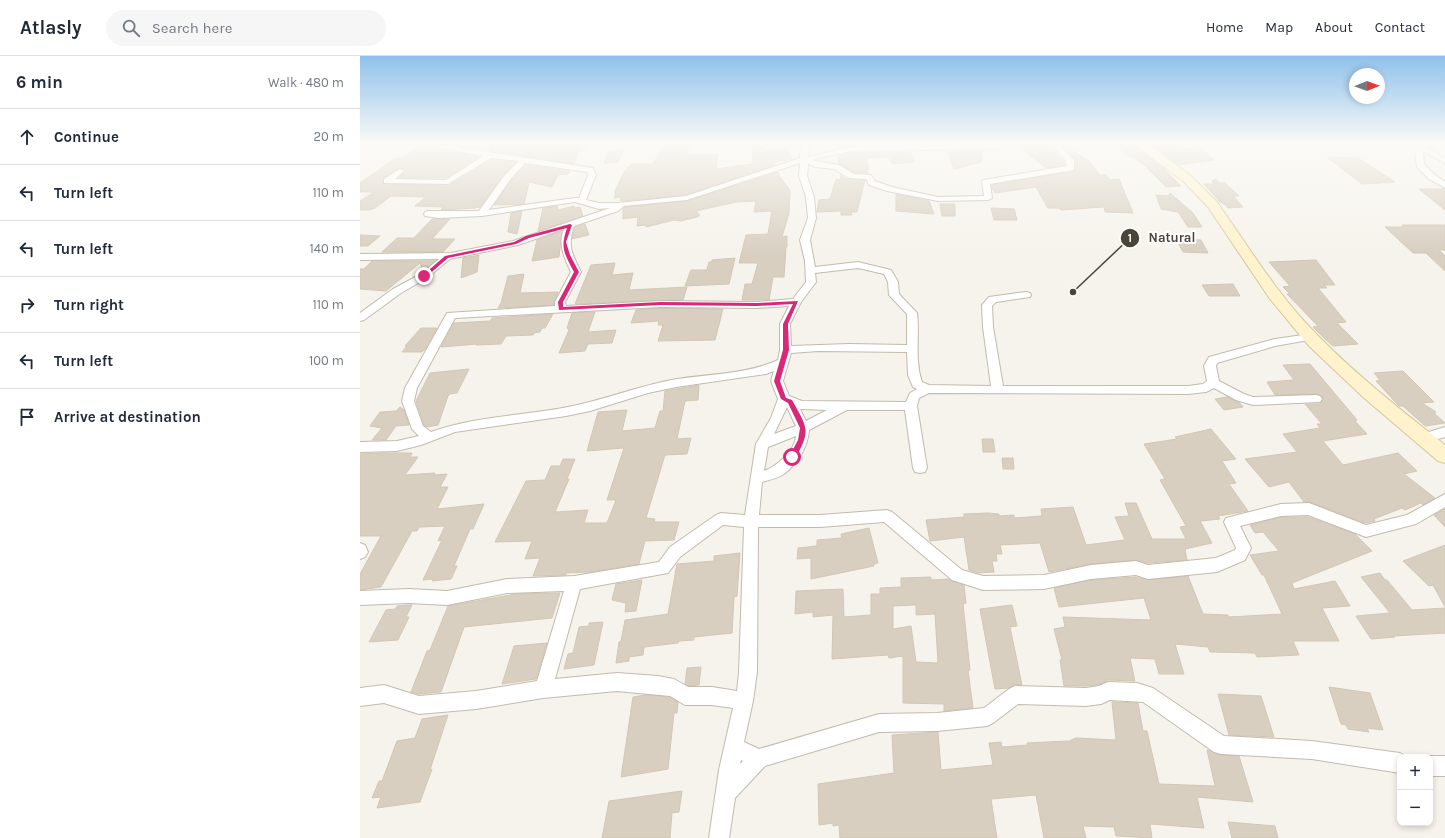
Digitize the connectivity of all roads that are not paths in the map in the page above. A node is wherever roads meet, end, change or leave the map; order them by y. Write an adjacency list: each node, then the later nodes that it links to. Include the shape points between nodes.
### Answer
1 (388, 180): 2 (street)
2 (450, 180)
3 (505, 180): 12 (street)
4 (590, 180): 10 (street)
5 (741, 180): 11 (street, via 687,198)
6 (804, 180): 17 (street, via 810,197 812,218 806,240)
7 (870, 180): 8 (street, via 938,199 988,198 986,182)
8 (995, 180)
9 (1189, 180): 22 (main road, via 1213,205 1275,297)
10 (582, 201): 11 (street, via 599,206); 12 (street)
11 (622, 204): 14 (street, via 615,209)
12 (482, 213): 13 (street)
13 (428, 214)
14 (570, 225): 15 (street, via 515,243); 20 (street, via 564,242 576,272 560,302)
15 (452, 256): 16 (street); 21 (street)
16 (360, 257)
17 (810, 272): 19 (street, via 811,282); 23 (street, via 858,265 888,272 893,282 894,295 912,313)
18 (1026, 295): 29 (street, via 993,299 987,305)
19 (796, 302): 20 (street, via 660,304); 24 (street, via 786,324)
20 (561, 309): 36 (street, via 451,315 411,388 408,401 418,429)
21 (360, 318)
22 (1310, 337): 27 (street, via 1213,360 1210,366); 37 (main road, via 1352,377)
23 (913, 349): 24 (street, via 817,347); 28 (street, via 917,384)
24 (785, 355): 25 (street); 26 (street)
25 (766, 370): 26 (street); 36 (street, via 676,383 647,389 590,407 454,428)
26 (777, 381): 31 (street)
27 (1213, 383): 29 (street, via 1206,388 1188,390); 30 (street, via 1253,401)
28 (927, 388): 29 (street); 33 (street, via 914,396)
29 (998, 390)
30 (1316, 399)
31 (787, 400): 32 (street, via 802,405); 34 (street); 38 (street)
32 (844, 405): 33 (street); 34 (street)
33 (911, 406): 41 (street)
34 (803, 428): 38 (street); 42 (street, via 802,440 792,457 778,471)
35 (1445, 432): 37 (street)
36 (429, 437): 39 (street, via 397,446)
37 (1424, 438): 40 (main road)
38 (762, 444): 42 (street)
39 (360, 447)
40 (1445, 456)
41 (920, 468)
42 (756, 479): 44 (street)
43 (1445, 500): 44 (street, via 1411,520 1366,531 1308,509 1281,510 1231,522 1244,548 1240,555 1217,564 1148,572 1136,568 1091,572 1044,582 1014,584 983,584 957,575 887,516 820,521)
44 (750, 521): 45 (street, via 721,519 675,552 663,568); 49 (street, via 748,666)
45 (574, 583): 46 (street, via 508,586 448,598); 47 (street)
46 (360, 598)
47 (543, 689): 48 (street, via 476,700 419,705 384,694); 49 (street, via 617,682 651,684 674,688 685,696 712,696)
48 (360, 697)
49 (744, 701): 50 (street)
50 (735, 748): 51 (street); 55 (street)
51 (760, 758): 52 (street, via 879,723 937,722 987,717 1016,695 1086,697 1101,695 1108,691 1147,694 1221,745 1312,750); 55 (street)
52 (1397, 763)
53 (1433, 766): 54 (street)
54 (1445, 766)
55 (726, 793): 56 (street)
56 (719, 838)

